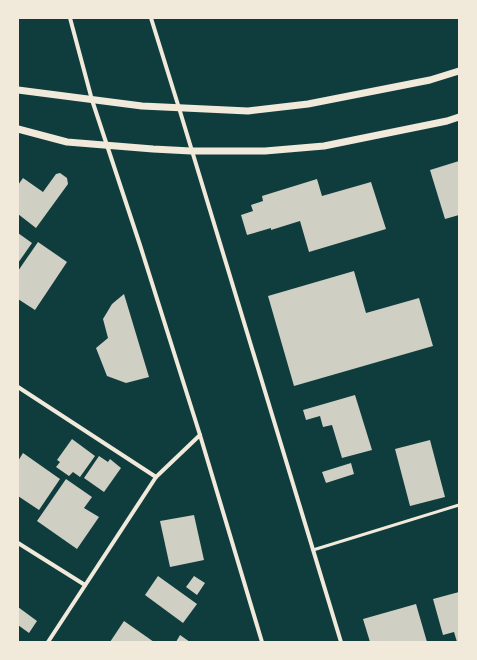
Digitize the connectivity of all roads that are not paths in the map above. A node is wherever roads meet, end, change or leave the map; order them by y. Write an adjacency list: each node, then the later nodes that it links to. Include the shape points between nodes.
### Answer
1 (70, 18): 5 (street)
2 (150, 18): 6 (street)
3 (459, 71): 6 (street, via 430,80 308,104 248,111)
4 (18, 90): 5 (street)
5 (92, 100): 6 (street); 9 (street)
6 (179, 108): 10 (street)
7 (459, 117): 10 (street, via 324,146 265,151)
8 (18, 129): 9 (street, via 67,142)
9 (107, 145): 10 (street); 12 (street)
10 (192, 151): 16 (street)
11 (18, 387): 13 (street)
12 (200, 435): 13 (street); 19 (street)
13 (156, 477): 17 (street)
14 (459, 504): 16 (lane)
15 (18, 543): 17 (street)
16 (313, 550): 20 (street)
17 (85, 585): 18 (street)
18 (48, 642)
19 (262, 642)
20 (341, 642)

